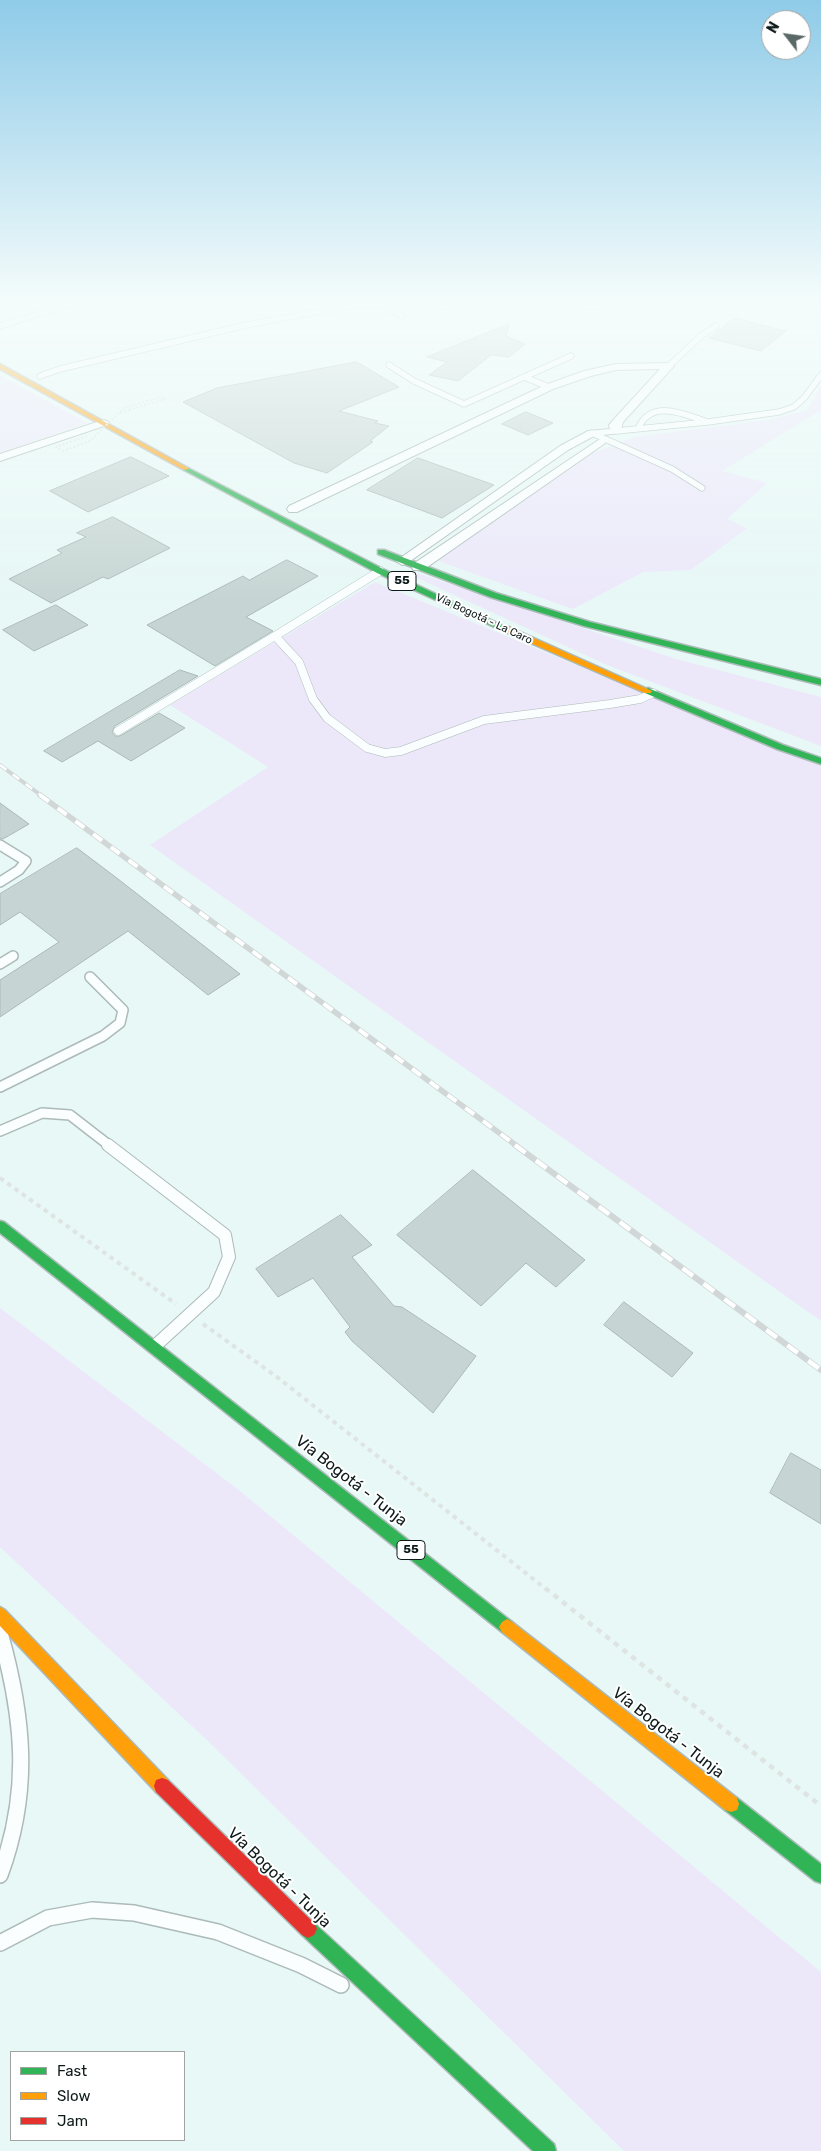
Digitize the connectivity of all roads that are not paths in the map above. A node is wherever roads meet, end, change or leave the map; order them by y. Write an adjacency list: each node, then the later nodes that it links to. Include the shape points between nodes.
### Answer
1 (64, 401): 8 (main road, Vía Bogotá - La Caro / 55)
2 (458, 401): 3 (lane, via 464,404)
3 (470, 401)
4 (519, 401): 14 (street)
5 (636, 401): 10 (street, via 615,425)
6 (800, 401): 7 (lane, via 779,412)
7 (708, 422): 9 (lane); 9 (lane, via 684,413 663,410 647,413 639,420)
8 (103, 423): 12 (street); 18 (main road, Vía Bogotá - La Caro / 55)
9 (638, 429): 10 (lane)
10 (616, 431)
11 (604, 440): 13 (lane, via 672,469); 16 (street, via 610,432 592,433 564,448); 17 (street)
12 (0, 458)
13 (702, 488)
14 (294, 509)
15 (372, 548): 16 (main road, Vía Bogotá - La Caro / 55)
16 (402, 561): 17 (main road, Vía Bogotá - La Caro / 55)
17 (418, 567): 20 (main road, Vía Bogotá - La Caro / 55, via 493,595 587,624)
18 (380, 571): 19 (lane); 21 (main road, Vía Bogotá - La Caro / 55, via 574,660)
19 (275, 636): 21 (lane, via 299,662 313,698 327,718 367,748 385,753 401,751 484,720 610,704 640,699); 22 (lane)
20 (820, 682)
21 (653, 692): 23 (main road, Vía Bogotá - La Caro / 55)
22 (118, 731)
23 (780, 747): 24 (main road); 25 (main road, Vía Bogotá - La Caro / 55)
24 (821, 757)
25 (821, 761)
26 (0, 845): 27 (lane, via 26,861 19,870)
27 (0, 882)
28 (13, 956): 29 (lane)
29 (0, 964)
30 (90, 977): 31 (lane, via 123,1010 120,1023 103,1036)
31 (0, 1087)
32 (0, 1131): 34 (lane, via 42,1113 70,1115 225,1235 229,1257 214,1292)
33 (0, 1226): 34 (main road, Vía Bogotá - Tunja / 55)
34 (154, 1346): 38 (main road, Vía Bogotá - Tunja / 55)
35 (0, 1615): 40 (main road, Vía Bogotá - Tunja, via 134,1758)
36 (0, 1633): 37 (lane, via 11,1668 20,1730 19,1796 14,1830)
37 (0, 1875)
38 (821, 1875)
39 (0, 1943): 40 (lane, via 48,1918 92,1910 134,1913 218,1932 301,1965)
40 (392, 2010): 41 (main road, Vía Bogotá - Tunja)
41 (547, 2151)

